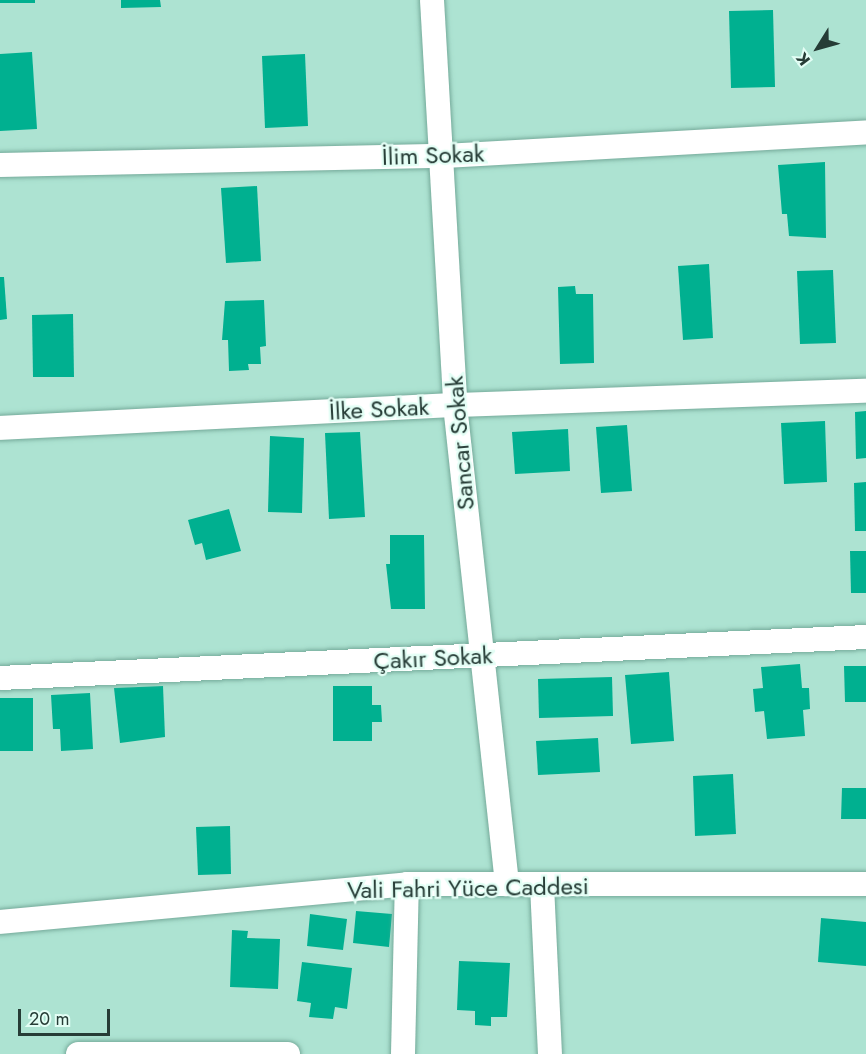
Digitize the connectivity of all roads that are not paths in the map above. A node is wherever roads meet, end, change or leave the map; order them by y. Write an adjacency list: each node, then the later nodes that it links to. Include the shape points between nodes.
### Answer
1 (432, 0): 3 (street, Sancar Sokak)
2 (866, 132): 3 (street, İlim Sokak)
3 (443, 156): 4 (street, İlim Sokak); 6 (street, Sancar Sokak)
4 (0, 165)
5 (866, 391): 6 (street, İlke Sokak)
6 (455, 405): 7 (street, İlke Sokak); 9 (street, Sancar Sokak)
7 (0, 428)
8 (866, 637): 9 (street, Çakır Sokak)
9 (481, 656): 10 (street, Çakır Sokak); 12 (street, Sancar Sokak)
10 (0, 678)
11 (407, 884): 12 (street, Vali Fahri Yüce Caddesi); 15 (street, Vali Fahri Yüce Caddesi); 18 (street)
12 (507, 884): 14 (street, Vali Fahri Yüce Caddesi)
13 (866, 884): 14 (street, Vali Fahri Yüce Caddesi)
14 (542, 885): 19 (street)
15 (0, 922)
16 (78, 1054): 17 (street)
17 (288, 1054)
18 (403, 1054)
19 (550, 1054)

